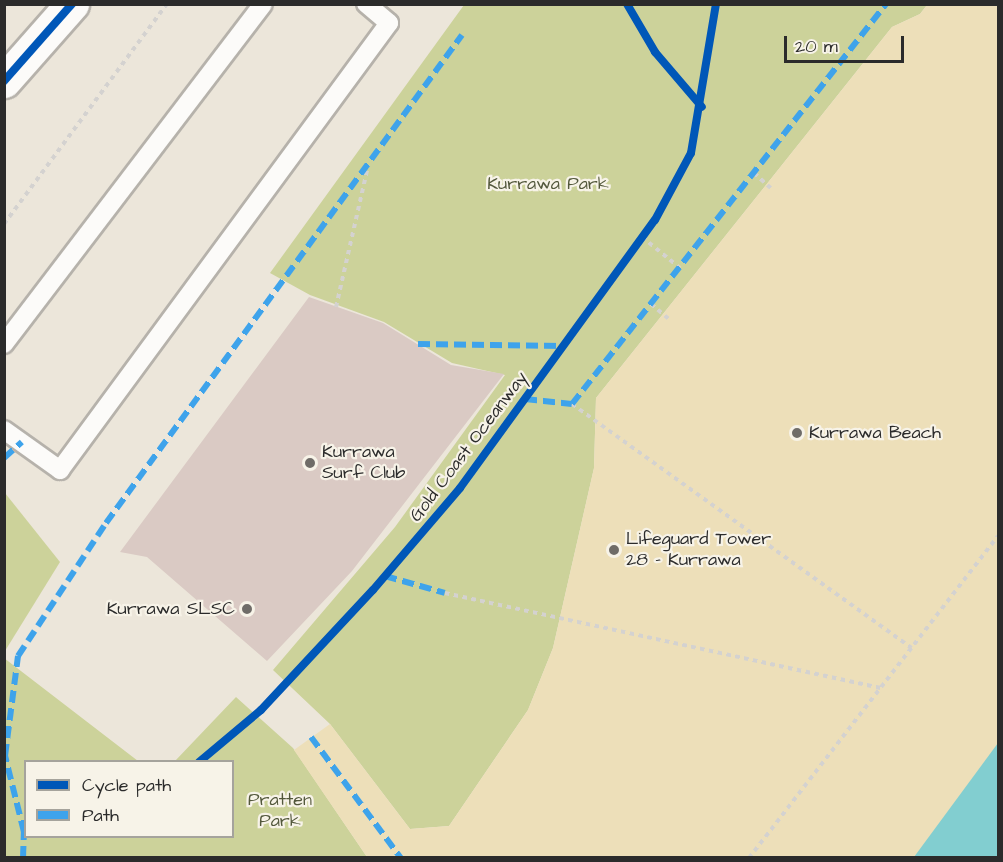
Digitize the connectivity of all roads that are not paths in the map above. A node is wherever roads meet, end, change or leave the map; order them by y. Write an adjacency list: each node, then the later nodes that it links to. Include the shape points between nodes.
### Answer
1 (72, 4): 4 (street)
2 (263, 4): 5 (lane)
3 (366, 4): 6 (lane, via 389,23 60,470)
4 (4, 81)
5 (4, 344)
6 (4, 430)

